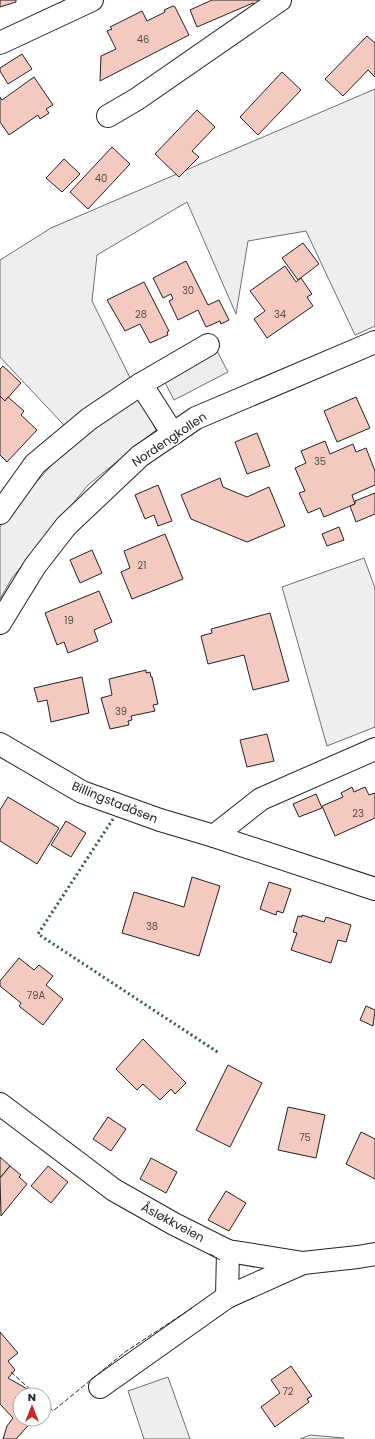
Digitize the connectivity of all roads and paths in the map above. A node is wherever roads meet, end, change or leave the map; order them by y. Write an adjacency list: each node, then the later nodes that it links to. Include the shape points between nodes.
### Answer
1 (92, 0): 3 (street)
2 (280, 0): 4 (street)
3 (0, 43)
4 (108, 116)
5 (375, 342): 8 (street, Nordengkollen, via 196,418)
6 (208, 345): 7 (street)
7 (141, 384): 8 (street); 9 (street, via 89,419 35,464)
8 (173, 434): 10 (street, Nordengkollen, via 140,456 66,526 35,566)
9 (0, 513)
10 (0, 623)
11 (0, 744): 13 (street, Billingstadåsen, via 82,792)
12 (375, 749): 13 (street, via 261,798)
13 (214, 836): 14 (street, Billingstadåsen)
14 (375, 889)
15 (0, 1104): 16 (street, Åsløkkveien, via 114,1190)
16 (228, 1251): 18 (street, Åsløkkveien); 19 (street)
17 (375, 1254): 18 (street, Åsløkkveien)
18 (303, 1262): 19 (street)
19 (227, 1297): 20 (street)
20 (100, 1387)

